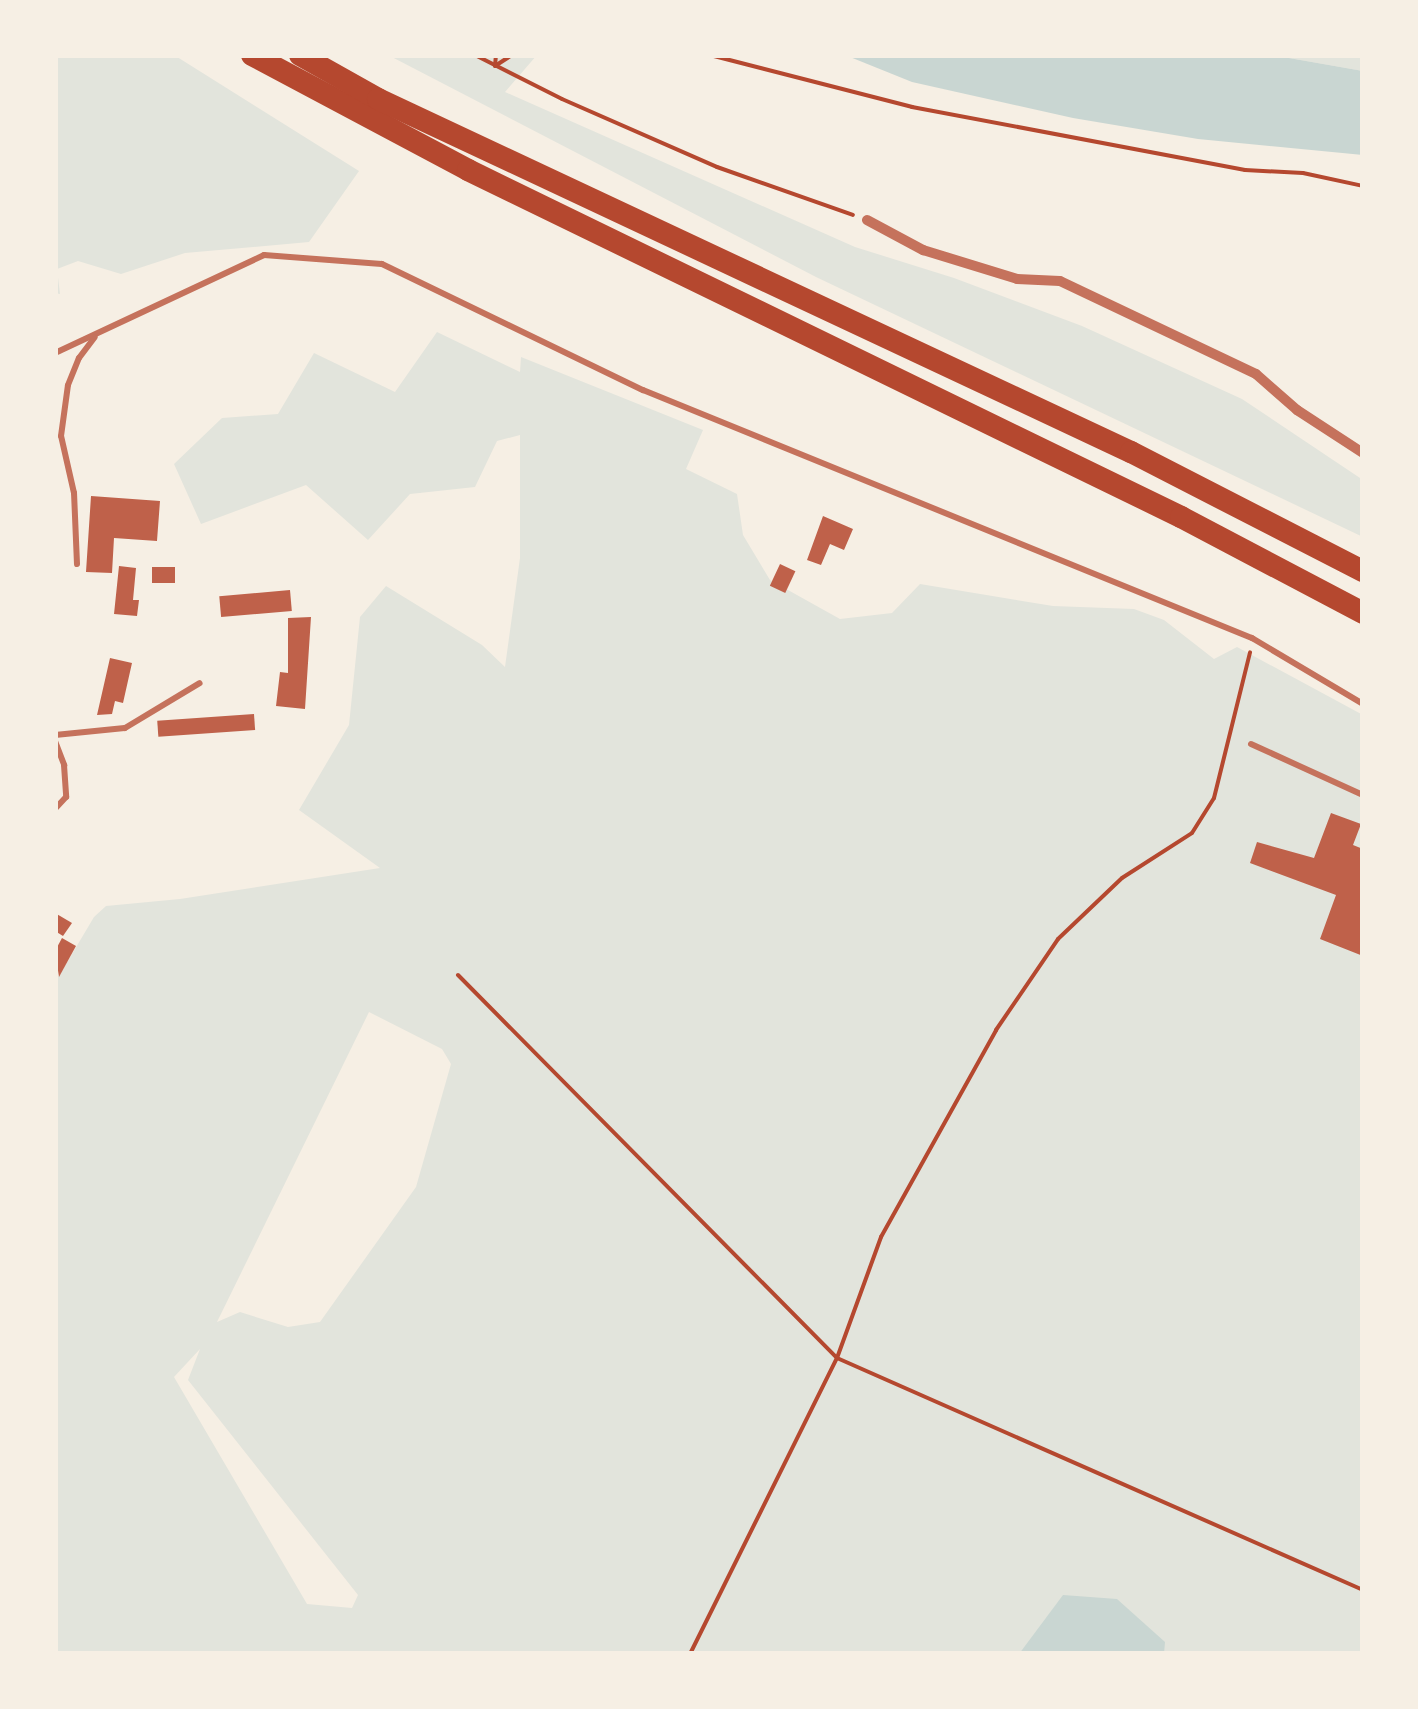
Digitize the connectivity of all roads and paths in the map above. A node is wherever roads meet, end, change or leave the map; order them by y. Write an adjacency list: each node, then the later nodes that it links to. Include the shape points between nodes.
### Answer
1 (252, 55): 17 (highway, via 468,170 1181,517)
2 (300, 55): 16 (highway, via 378,99 1131,452)
3 (475, 55): 8 (path)
4 (496, 55): 8 (path)
5 (504, 55): 8 (path)
6 (512, 55): 8 (path)
7 (710, 55): 9 (path, via 912,107)
8 (495, 66): 10 (path, via 717,167)
9 (1363, 186)
10 (867, 220): 14 (street, via 923,250 1017,280 1060,280 1256,374)
11 (96, 336): 12 (lane); 13 (lane, via 68,385); 18 (lane, via 264,255 382,264 643,390)
12 (55, 352)
13 (58, 433): 15 (lane, via 74,493)
14 (1363, 453)
15 (77, 564)
16 (1363, 571)
17 (1358, 611)
18 (1252, 638): 20 (lane); 26 (path, via 1214,798 1192,833 1122,878 1058,940 996,1030 881,1237)
19 (200, 683): 21 (lane, via 125,728)
20 (1363, 704)
21 (55, 738): 24 (lane, via 66,798)
22 (1251, 744): 23 (lane)
23 (1363, 794)
24 (55, 809)
25 (458, 974): 26 (path)
26 (837, 1358): 27 (path); 28 (path)
27 (1363, 1590)
28 (690, 1654)

